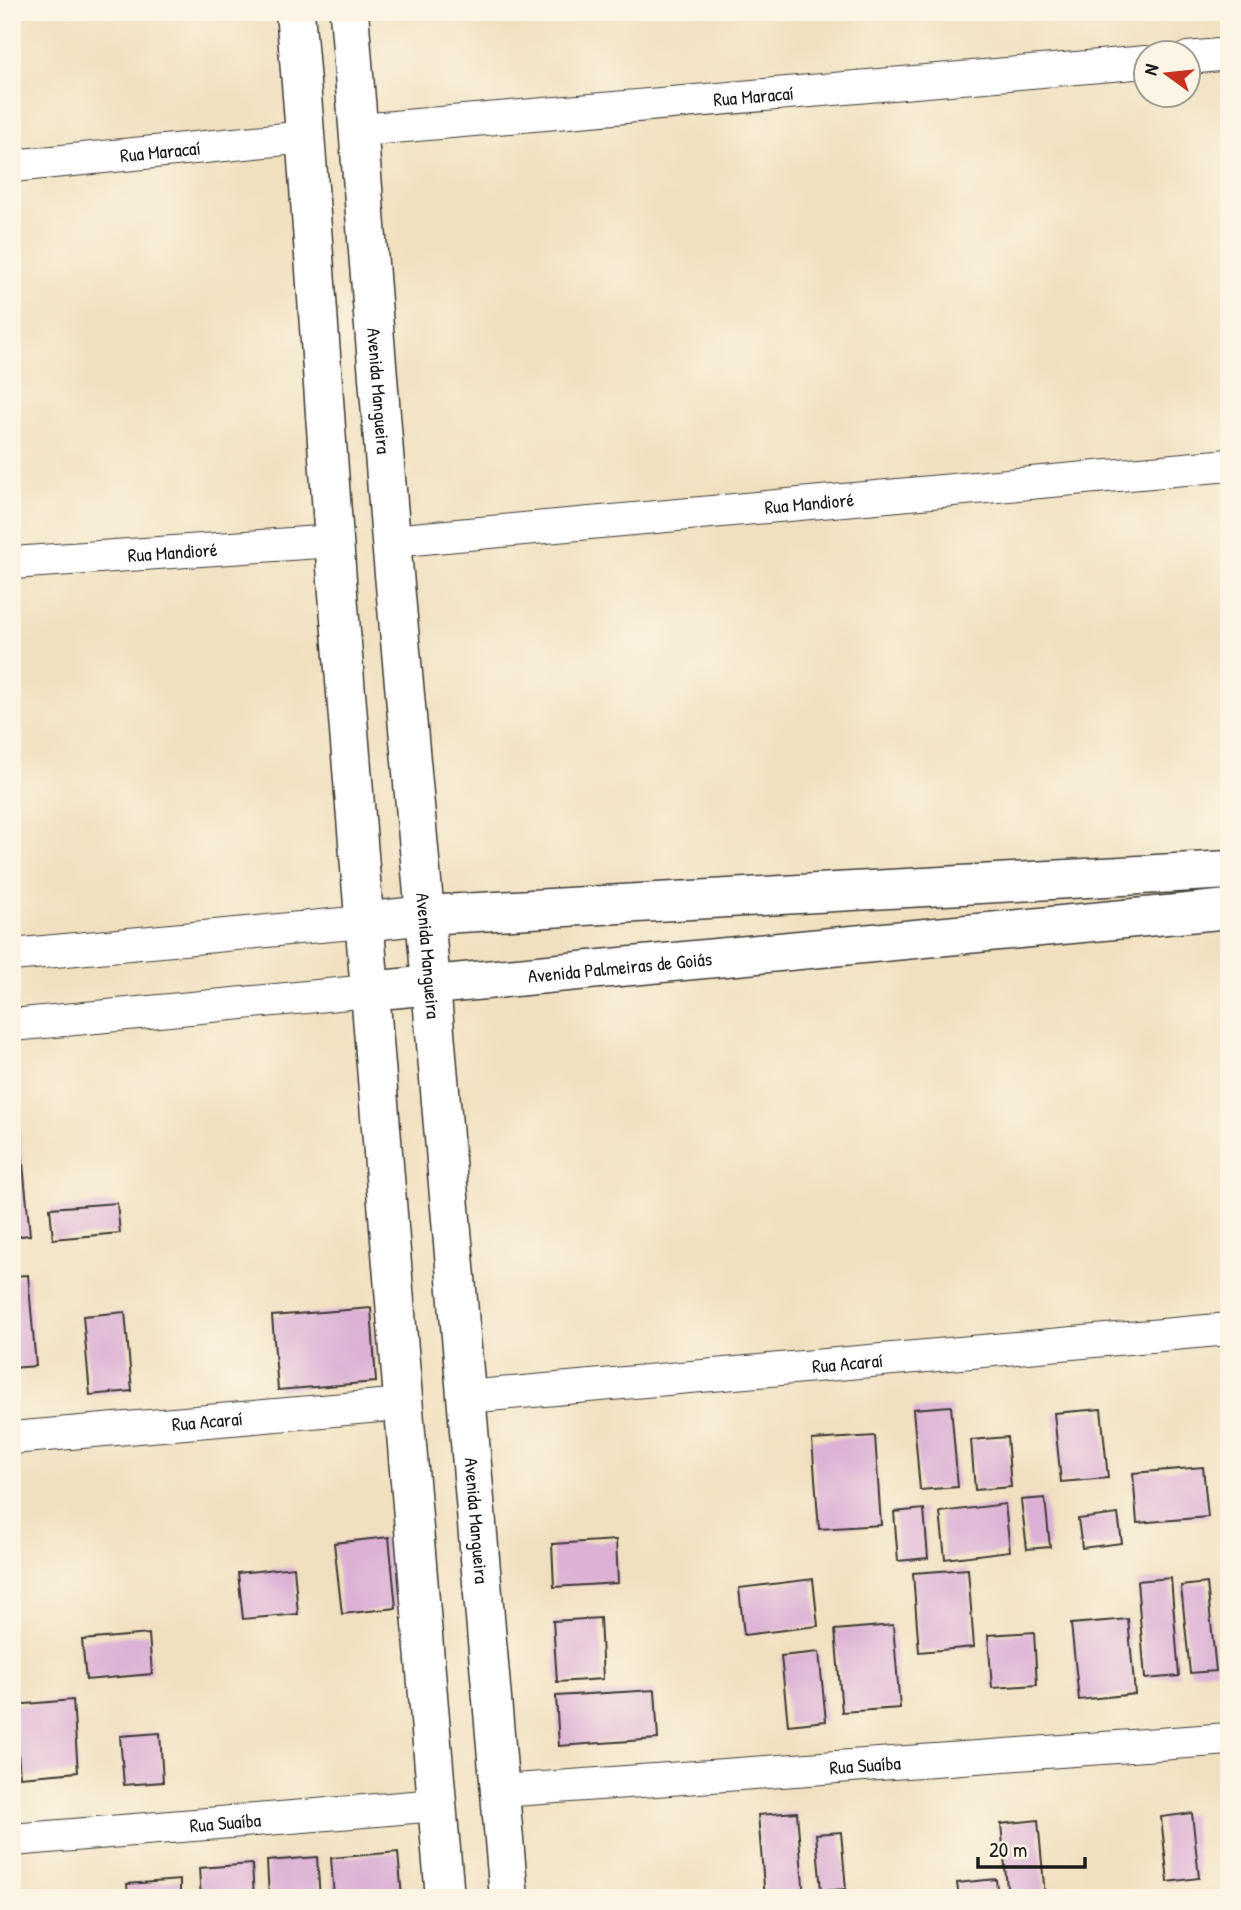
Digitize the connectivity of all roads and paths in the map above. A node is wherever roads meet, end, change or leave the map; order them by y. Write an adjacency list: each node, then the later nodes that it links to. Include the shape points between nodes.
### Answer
1 (295, 12): 7 (street)
2 (349, 12): 6 (street, Avenida Mangueira)
3 (1229, 54): 4 (street)
4 (1202, 57)
5 (1132, 63): 6 (street, Rua Maracaí)
6 (359, 130): 11 (street, Avenida Mangueira)
7 (306, 137): 8 (street, Rua Maracaí); 10 (street)
8 (12, 166)
9 (1229, 465): 11 (street, Rua Mandioré)
10 (334, 541): 12 (street, Rua Mandioré); 16 (street)
11 (391, 541): 15 (street, Avenida Mangueira)
12 (12, 562)
13 (1229, 870): 15 (street)
14 (1229, 909): 18 (street, Avenida Palmeiras de Goiás)
15 (425, 915): 16 (street); 18 (street, Avenida Mangueira)
16 (363, 922): 17 (street); 19 (street)
17 (12, 955)
18 (431, 984): 19 (street, Avenida Palmeiras de Goiás); 22 (street, Avenida Mangueira)
19 (369, 991): 20 (street, Avenida Palmeiras de Goiás); 23 (street)
20 (12, 1025)
21 (1229, 1329): 22 (street, Rua Acaraí)
22 (466, 1397): 26 (street, Avenida Mangueira)
23 (403, 1404): 24 (street, Rua Acaraí); 27 (street)
24 (12, 1438)
25 (1229, 1739): 26 (street, Rua Suaíba)
26 (500, 1791): 30 (street, Avenida Mangueira)
27 (437, 1805): 28 (street, Rua Suaíba); 29 (street)
28 (12, 1840)
29 (445, 1898)
30 (509, 1898)

